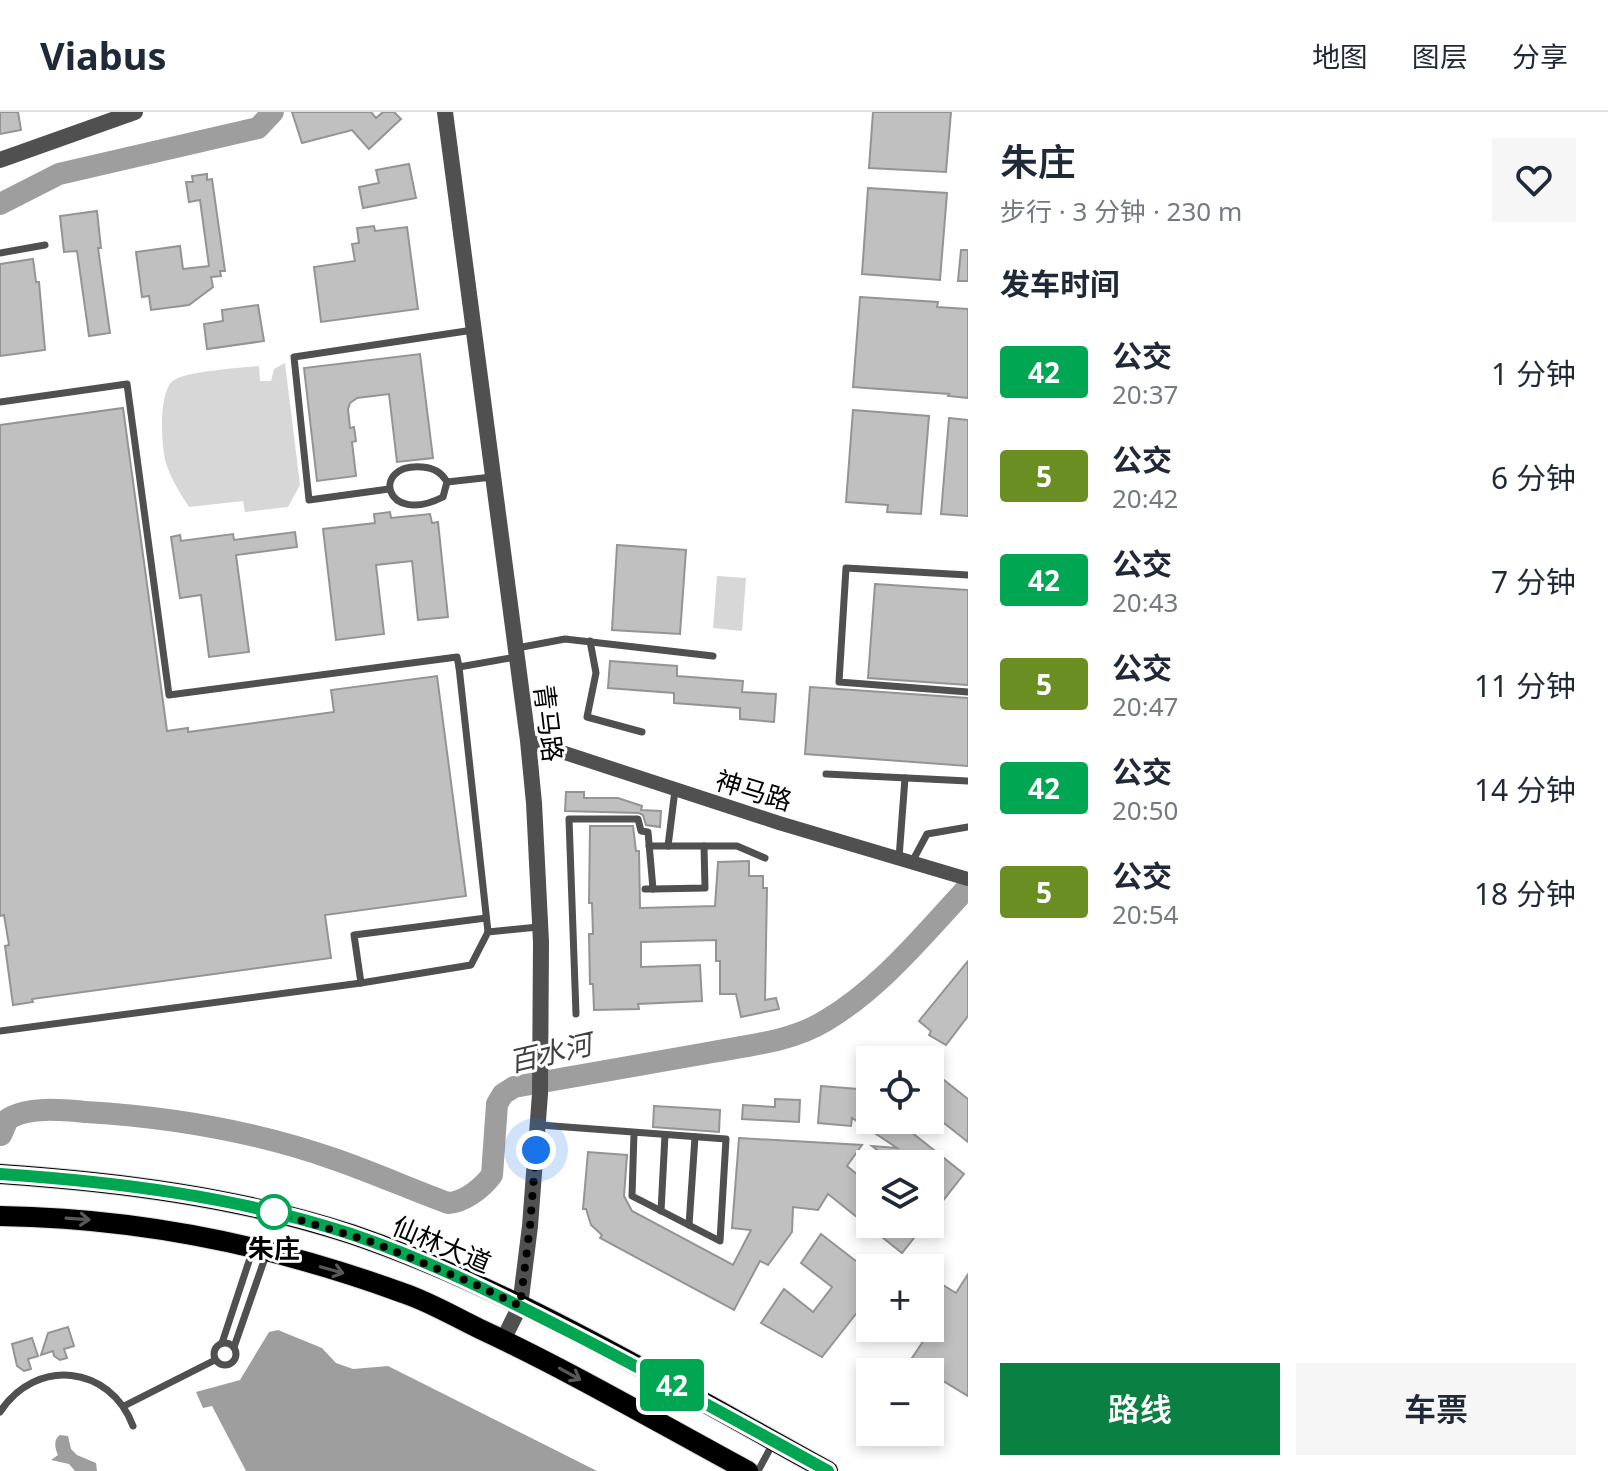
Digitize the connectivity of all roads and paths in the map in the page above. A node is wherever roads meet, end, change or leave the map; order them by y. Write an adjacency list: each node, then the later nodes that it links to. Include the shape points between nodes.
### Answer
1 (135, 112): 3 (street)
2 (445, 112): 6 (street, 青马路)
3 (0, 160)
4 (45, 245): 5 (lane)
5 (0, 253)
6 (473, 330): 8 (street, 青马路); 10 (lane, via 294,357 309,500)
7 (0, 402): 15 (lane, via 127,384 169,695 457,657)
8 (492, 477): 9 (lane); 13 (street, 青马路)
9 (447, 482): 10 (lane, via 441,473 415,467 400,470); 10 (lane, via 443,497 415,506 401,504)
10 (389, 489)
11 (968, 575): 16 (lane, via 846,568 839,682)
12 (590, 641): 13 (lane, via 565,639); 14 (lane); 17 (lane, via 596,673 587,717)
13 (516, 653): 15 (lane); 18 (street, 青马路)
14 (713, 656)
15 (459, 667): 30 (lane)
16 (968, 692)
17 (642, 732)
18 (528, 741): 22 (street, 神马路); 31 (street, 青马路)
19 (826, 774): 20 (lane)
20 (905, 778): 21 (lane); 28 (lane)
21 (968, 781)
22 (675, 790): 25 (lane); 28 (street, 神马路)
23 (968, 827): 28 (lane, via 927,834)
24 (649, 846): 25 (lane); 26 (lane, via 649,889 705,888); 34 (lane, via 648,832 641,831 638,819 569,819)
25 (668, 846): 26 (lane)
26 (704, 846): 27 (lane, via 737,846)
27 (765, 858)
28 (906, 860): 29 (street, 神马路)
29 (968, 879)
30 (486, 918): 32 (lane); 33 (lane, via 354,935)
31 (541, 926): 32 (lane); 36 (street, 青马路)
32 (488, 932): 33 (lane, via 471,965)
33 (361, 983): 35 (lane)
34 (576, 1014)
35 (0, 1031)
36 (537, 1125): 37 (lane); 47 (street, 青马路)
37 (634, 1133): 38 (lane); 41 (lane, via 632,1196)
38 (665, 1135): 39 (lane); 41 (lane)
39 (695, 1137): 43 (lane); 43 (lane, via 726,1139 720,1241)
40 (0, 1174): 45 (main road, 仙林大道, via 112,1184 242,1205 351,1234)
41 (661, 1211): 43 (lane)
42 (0, 1216): 44 (main road, one-way to 44, via 121,1222)
43 (689, 1225)
44 (260, 1249): 46 (main road, one-way to 46); 49 (lane); 50 (lane)
45 (413, 1258): 46 (main road); 47 (main road, 仙林大道)
46 (398, 1291): 48 (main road)
47 (520, 1306): 48 (street, 青马路); 55 (main road, 仙林大道)
48 (503, 1340): 56 (main road, one-way to 56)
49 (222, 1343): 50 (lane); 51 (lane)
50 (234, 1347): 51 (lane, via 232,1363)
51 (215, 1360): 52 (lane)
52 (124, 1406): 53 (lane, via 89,1379 55,1375 23,1387); 54 (lane)
53 (0, 1412)
54 (133, 1426)
55 (774, 1440): 57 (lane); 58 (main road, 仙林大道)
56 (748, 1471)
57 (758, 1471)
58 (828, 1471)

